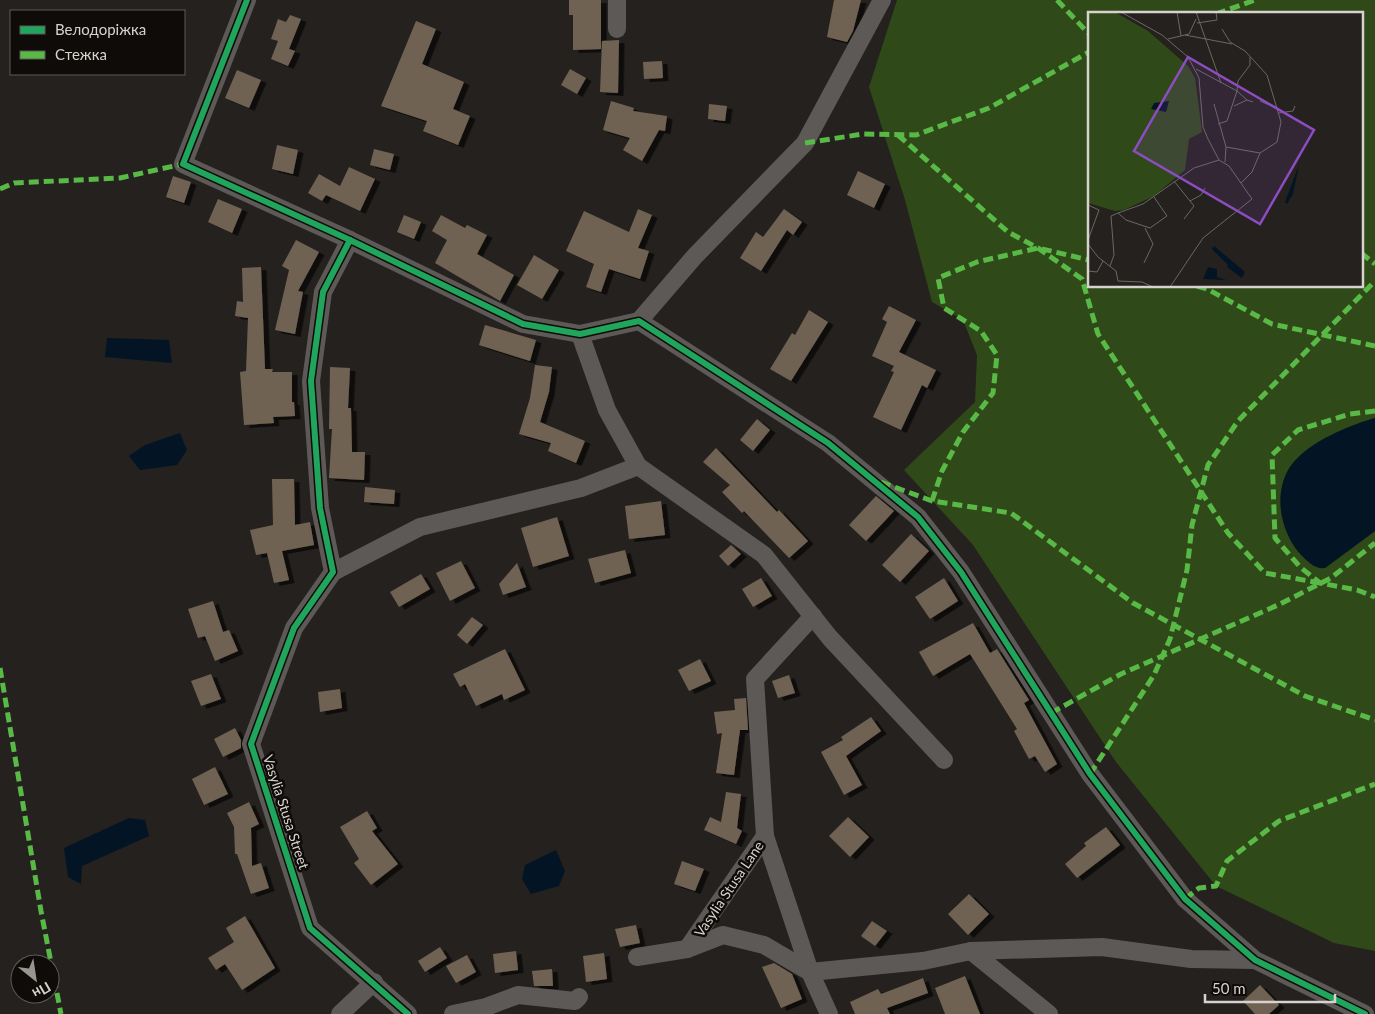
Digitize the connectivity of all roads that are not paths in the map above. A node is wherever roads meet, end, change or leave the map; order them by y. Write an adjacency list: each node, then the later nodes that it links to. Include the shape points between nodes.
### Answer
1 (246, 0): 5 (street, via 183,164)
2 (616, 0): 4 (street)
3 (882, 0): 6 (street, via 805,143 695,256)
4 (617, 29)
5 (350, 240): 7 (street, via 523,324); 9 (street, via 323,292 311,380 320,508)
6 (639, 321): 7 (street); 16 (street, via 828,443 918,517 961,572 1096,782 1185,899)
7 (580, 334): 8 (street, via 607,410)
8 (638, 466): 9 (street, via 581,488 420,528); 10 (street, via 764,555)
9 (333, 572): 18 (street, Vasylia Stusa Street, via 294,628 251,744 310,928)
10 (813, 616): 11 (street); 12 (street, via 756,679)
11 (944, 760)
12 (765, 836): 13 (street, Vasylia Stusa Lane); 17 (street)
13 (688, 949): 15 (street, Vasylia Stusa Lane); 17 (street, via 723,935 764,944)
14 (971, 951): 16 (street, via 1102,947 1191,959); 17 (street, via 923,961); 24 (street)
15 (637, 957)
16 (1255, 960): 25 (street)
17 (810, 972): 23 (street)
18 (374, 982): 20 (street); 21 (street, Vasylia Stusa Street)
19 (579, 997): 22 (street, via 575,1001 518,995 486,1007)
20 (340, 1014)
21 (408, 1014)
22 (453, 1014)
23 (829, 1014)
24 (1048, 1014)
25 (1365, 1014)

